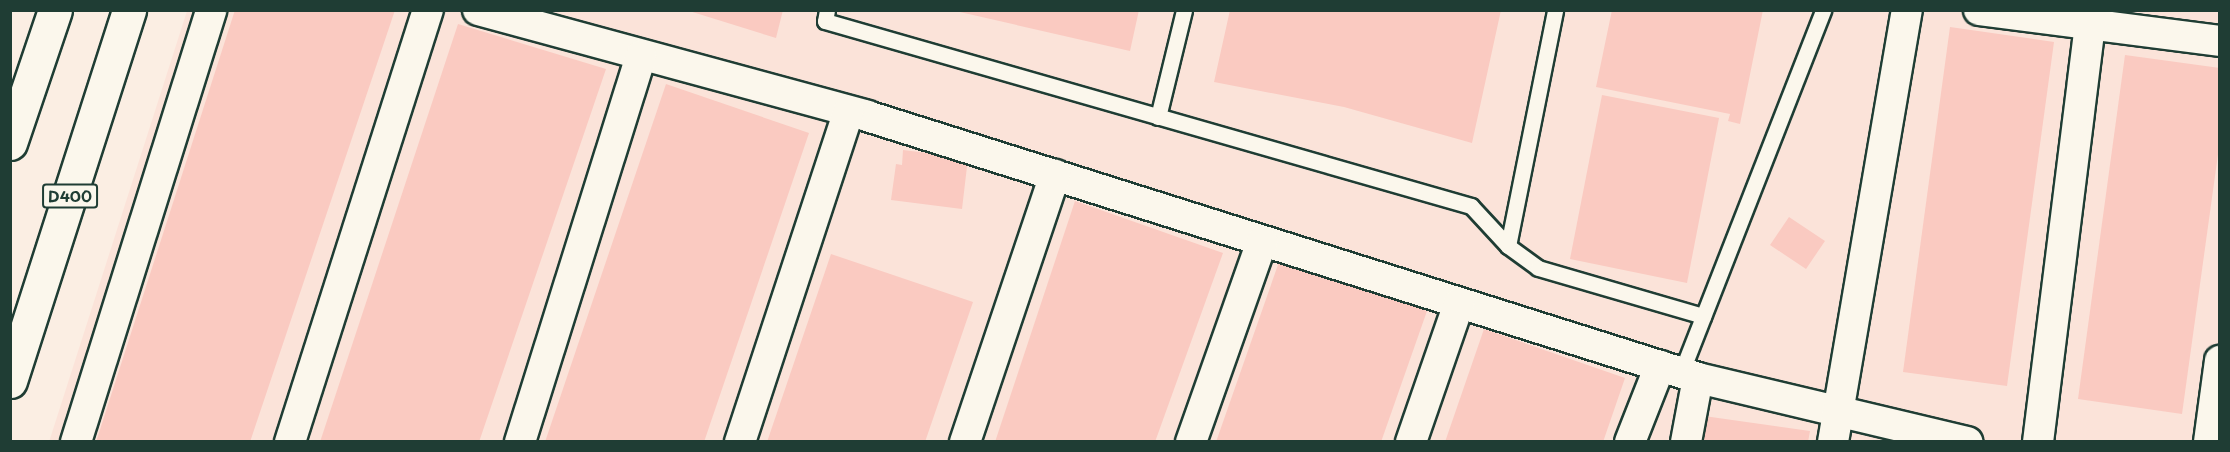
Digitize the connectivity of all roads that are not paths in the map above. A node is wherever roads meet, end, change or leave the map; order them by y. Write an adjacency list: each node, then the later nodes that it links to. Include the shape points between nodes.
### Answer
1 (41, 10): 16 (highway)
2 (55, 10): 19 (highway)
3 (129, 10): 27 (highway, D400)
4 (212, 10): 29 (street)
5 (428, 10): 30 (street)
6 (478, 10): 15 (street)
7 (827, 10): 18 (lane, via 825,21)
8 (1184, 10): 18 (lane)
9 (1555, 10): 22 (lane)
10 (1823, 10): 24 (lane)
11 (1907, 10): 28 (street)
12 (1979, 10): 13 (street)
13 (2091, 18): 14 (street); 40 (street)
14 (2220, 41)
15 (641, 55): 17 (street); 31 (street)
16 (10, 111)
17 (849, 111): 20 (street); 32 (street)
18 (1158, 117): 22 (lane, via 1471,206)
19 (10, 143)
20 (1055, 175): 21 (street); 33 (street)
21 (1262, 241): 23 (street); 34 (street)
22 (1508, 246): 24 (lane, via 1538,268)
23 (1459, 303): 26 (street); 35 (street)
24 (1703, 316): 26 (lane)
25 (2220, 361): 41 (street)
26 (1680, 372): 28 (street); 36 (street); 37 (street)
27 (10, 381)
28 (1837, 411): 38 (street); 39 (street)
29 (76, 441)
30 (290, 441)
31 (520, 441)
32 (740, 441)
33 (965, 441)
34 (1191, 441)
35 (1411, 441)
36 (1630, 441)
37 (1686, 441)
38 (1833, 441)
39 (1967, 441)
40 (2038, 441)
41 (2209, 441)

